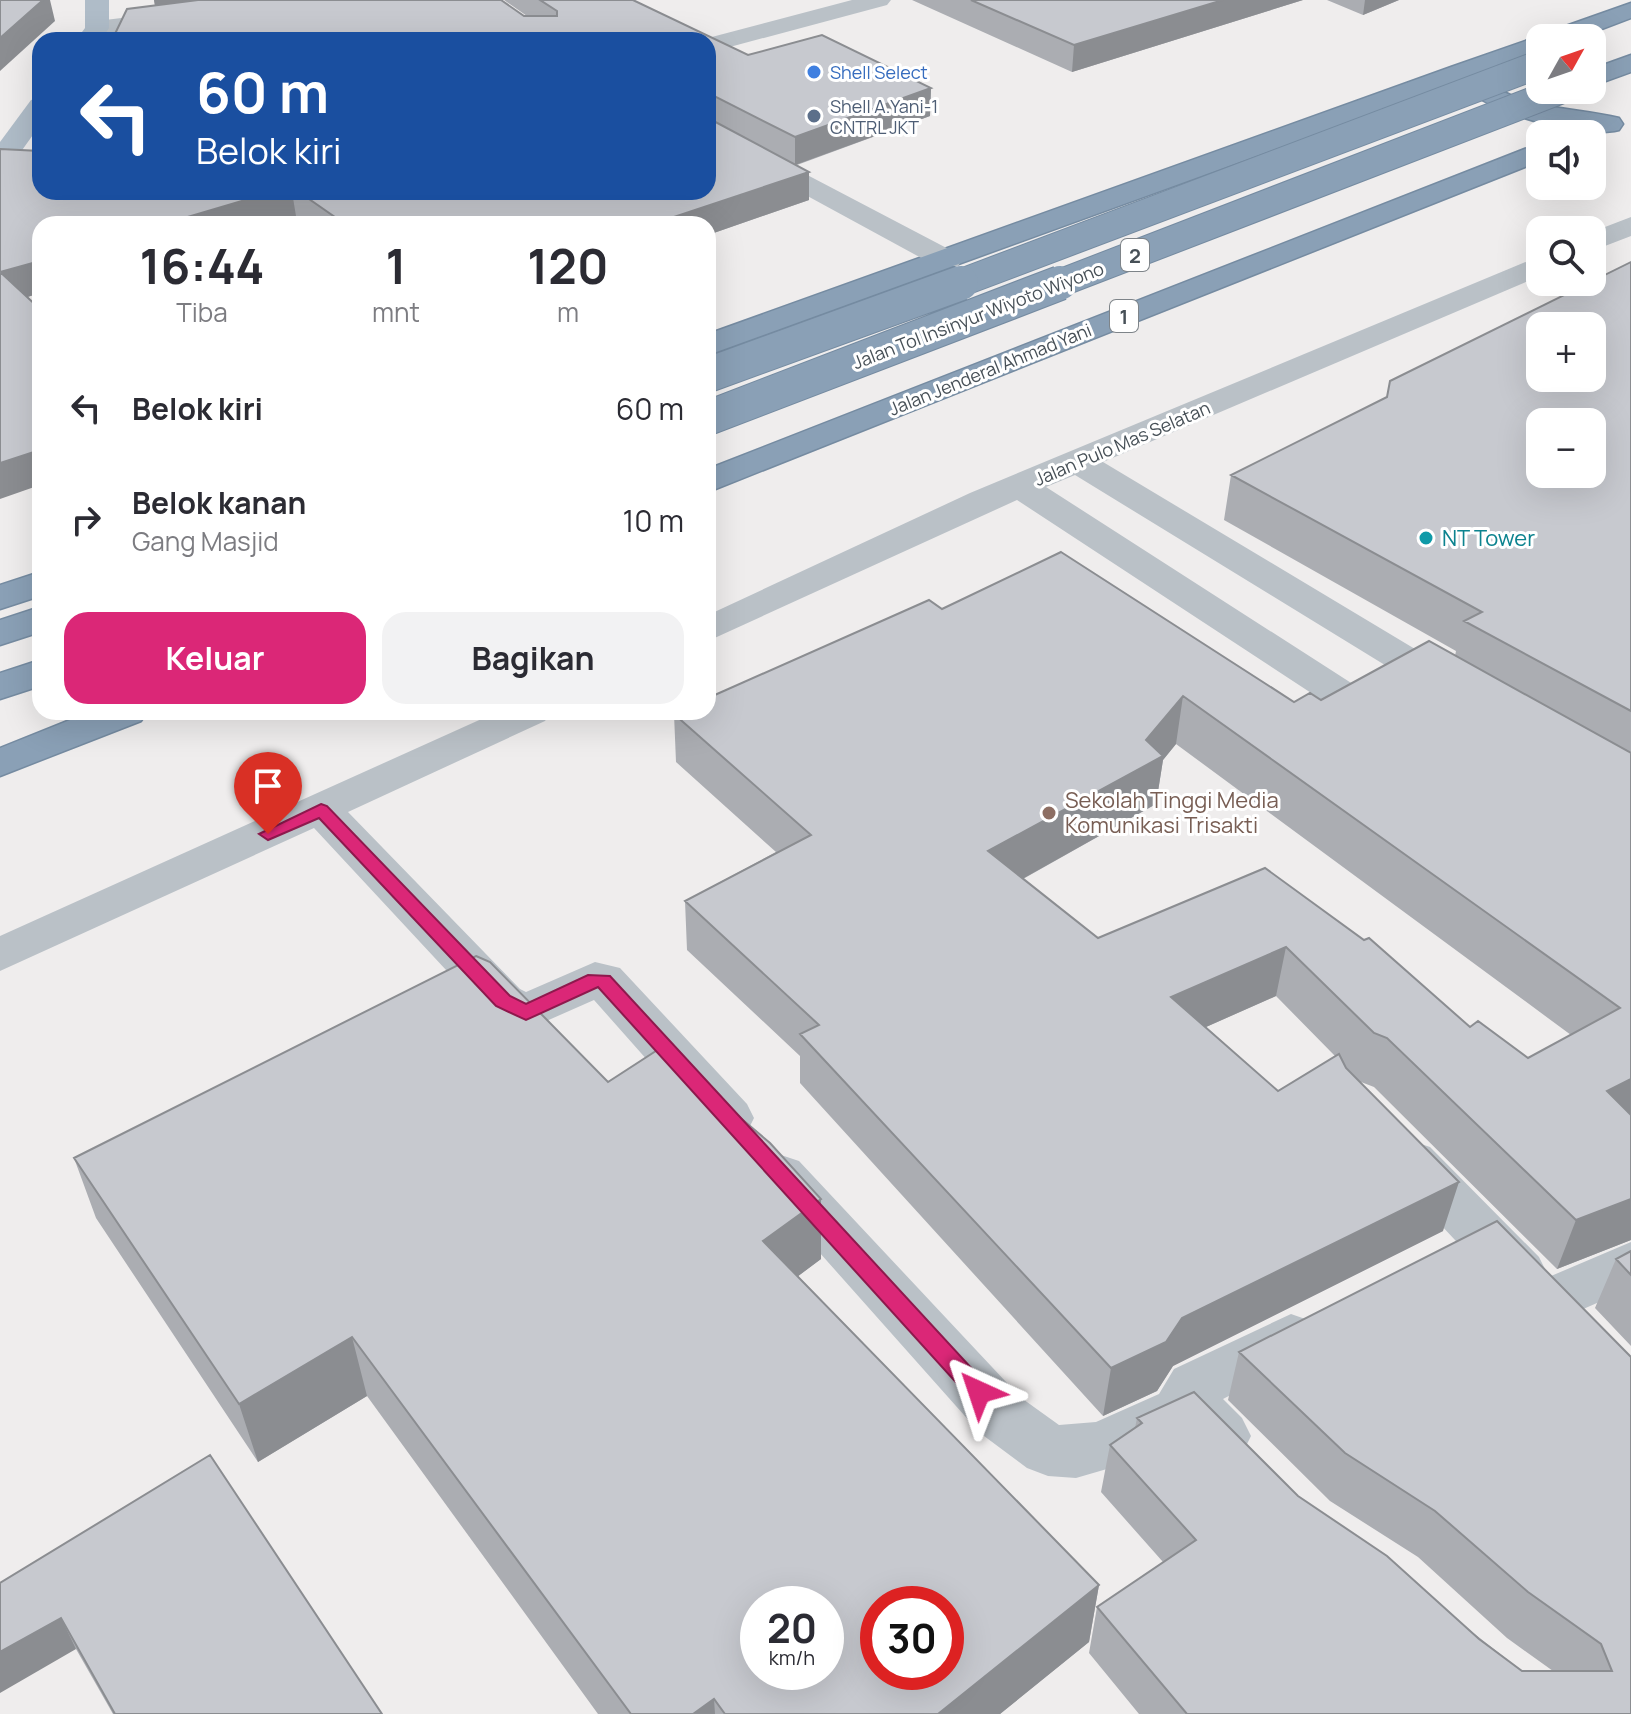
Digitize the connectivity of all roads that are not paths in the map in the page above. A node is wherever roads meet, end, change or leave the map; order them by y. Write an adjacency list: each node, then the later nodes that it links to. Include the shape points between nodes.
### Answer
1 (97, 0): 7 (main road)
2 (879, 0): 10 (street)
3 (1631, 10): 5 (highway)
4 (205, 15): 8 (street)
5 (1593, 24)
6 (1631, 30): 9 (highway)
7 (93, 32)
8 (105, 32)
9 (1606, 40)
10 (717, 43)
11 (1526, 49): 14 (highway)
12 (1631, 63): 15 (highway)
13 (1526, 69): 28 (highway, Jalan Tol Insinyur Wiyoto Wiyono / 2, bridge)
14 (1460, 72): 18 (highway, via 1505,105 1553,117); 25 (highway)
15 (1606, 73)
16 (1526, 103): 29 (highway, Jalan Tol Insinyur Wiyoto Wiyono / 2, bridge)
17 (32, 117): 22 (main road)
18 (1620, 120)
19 (716, 135): 25 (street)
20 (1526, 157): 31 (highway, Jalan Jenderal Ahmad Yani / 1)
21 (32, 158): 22 (street)
22 (0, 162)
23 (1631, 226): 24 (street)
24 (1606, 236)
25 (947, 260): 27 (highway)
26 (1526, 271): 30 (street, Jalan Pulo Mas Selatan)
27 (716, 342)
28 (716, 372)
29 (716, 415)
30 (1078, 462): 32 (street, Jalan Pulo Mas Selatan); 41 (street)
31 (716, 478)
32 (1020, 486): 36 (street, Jalan Pulo Mas Selatan); 40 (street)
33 (32, 586): 34 (highway)
34 (0, 598)
35 (32, 622): 37 (highway)
36 (716, 625)
37 (0, 633)
38 (32, 675): 39 (highway)
39 (0, 687)
40 (1345, 697)
41 (1487, 707)
42 (107, 720): 44 (highway)
43 (514, 720): 45 (street)
44 (0, 763)
45 (321, 810): 46 (street); 52 (street, via 503,1001 526,1013 595,979 603,980 1000,1415 1048,1450 1104,1446)
46 (0, 955)
47 (1376, 1125): 49 (street, via 1465,1248)
48 (1631, 1264): 49 (street)
49 (1547, 1302): 51 (street)
50 (1333, 1316): 52 (street, via 1194,1386 1187,1394)
51 (1586, 1342)
52 (1191, 1405): 53 (street)
53 (1254, 1469)

